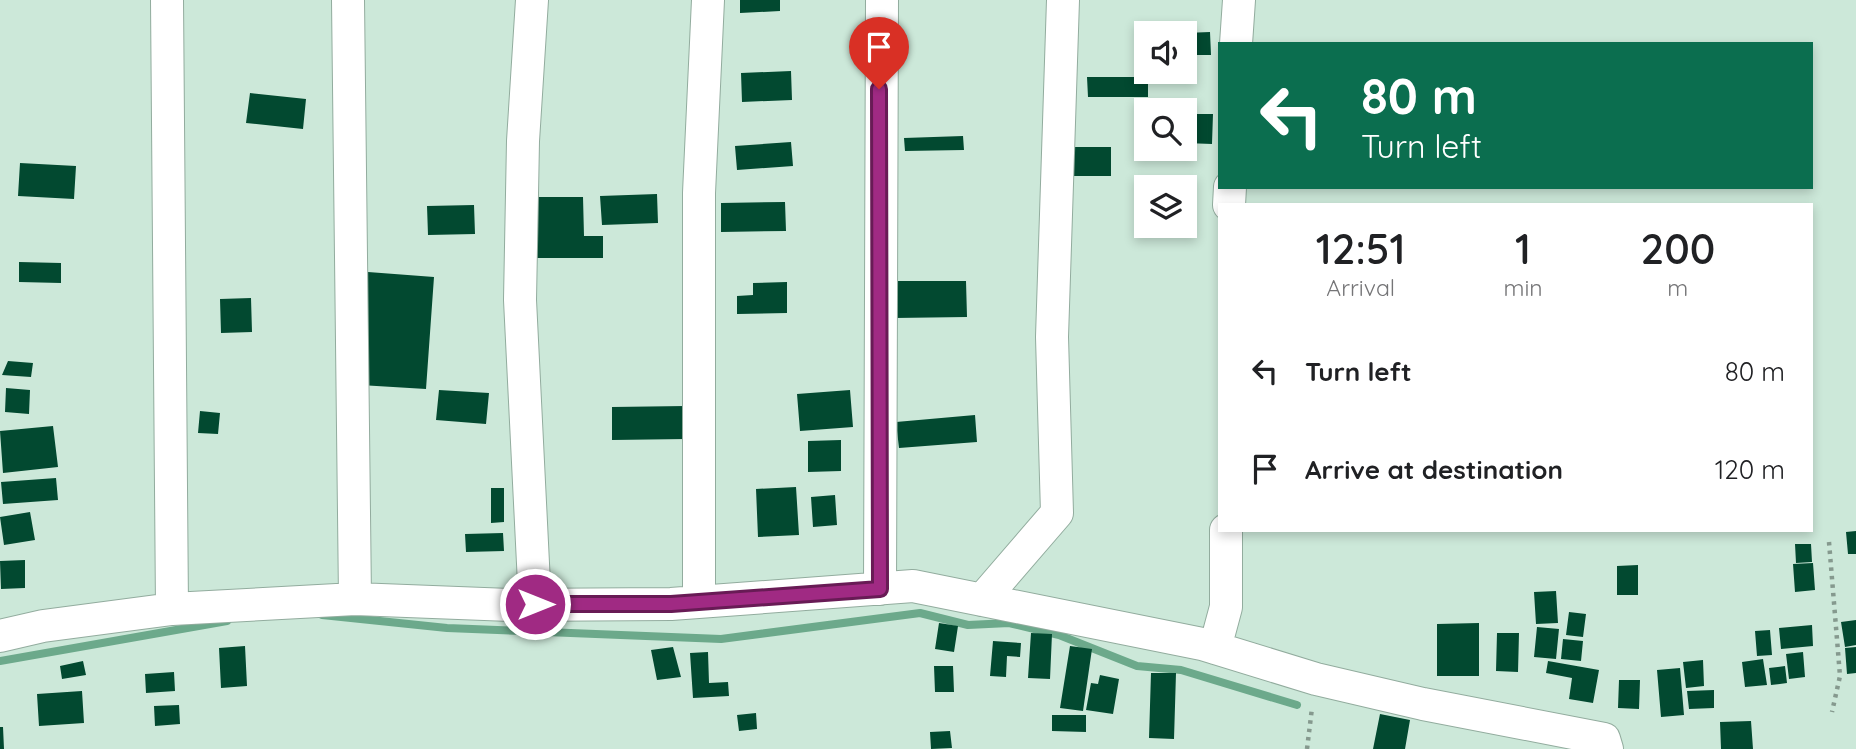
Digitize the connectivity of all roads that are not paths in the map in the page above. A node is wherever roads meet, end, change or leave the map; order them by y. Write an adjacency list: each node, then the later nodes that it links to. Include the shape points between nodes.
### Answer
1 (167, 0): 15 (street)
2 (348, 0): 11 (street)
3 (533, 0): 14 (street, via 523,141 520,300)
4 (708, 0): 13 (street, via 699,193)
5 (882, 0): 10 (street)
6 (1063, 0): 12 (street, via 1052,337 1057,513)
7 (1239, 0): 8 (street)
8 (1237, 42)
9 (1226, 532): 17 (street, via 1226,607)
10 (880, 589): 12 (street, via 913,586); 13 (street)
11 (355, 598): 14 (street); 15 (street)
12 (982, 600): 17 (street)
13 (699, 601): 14 (street)
14 (535, 604)
15 (172, 608): 16 (street)
16 (0, 636)
17 (1214, 648): 18 (street, via 1316,679 1423,704 1604,739)
18 (1607, 749)

